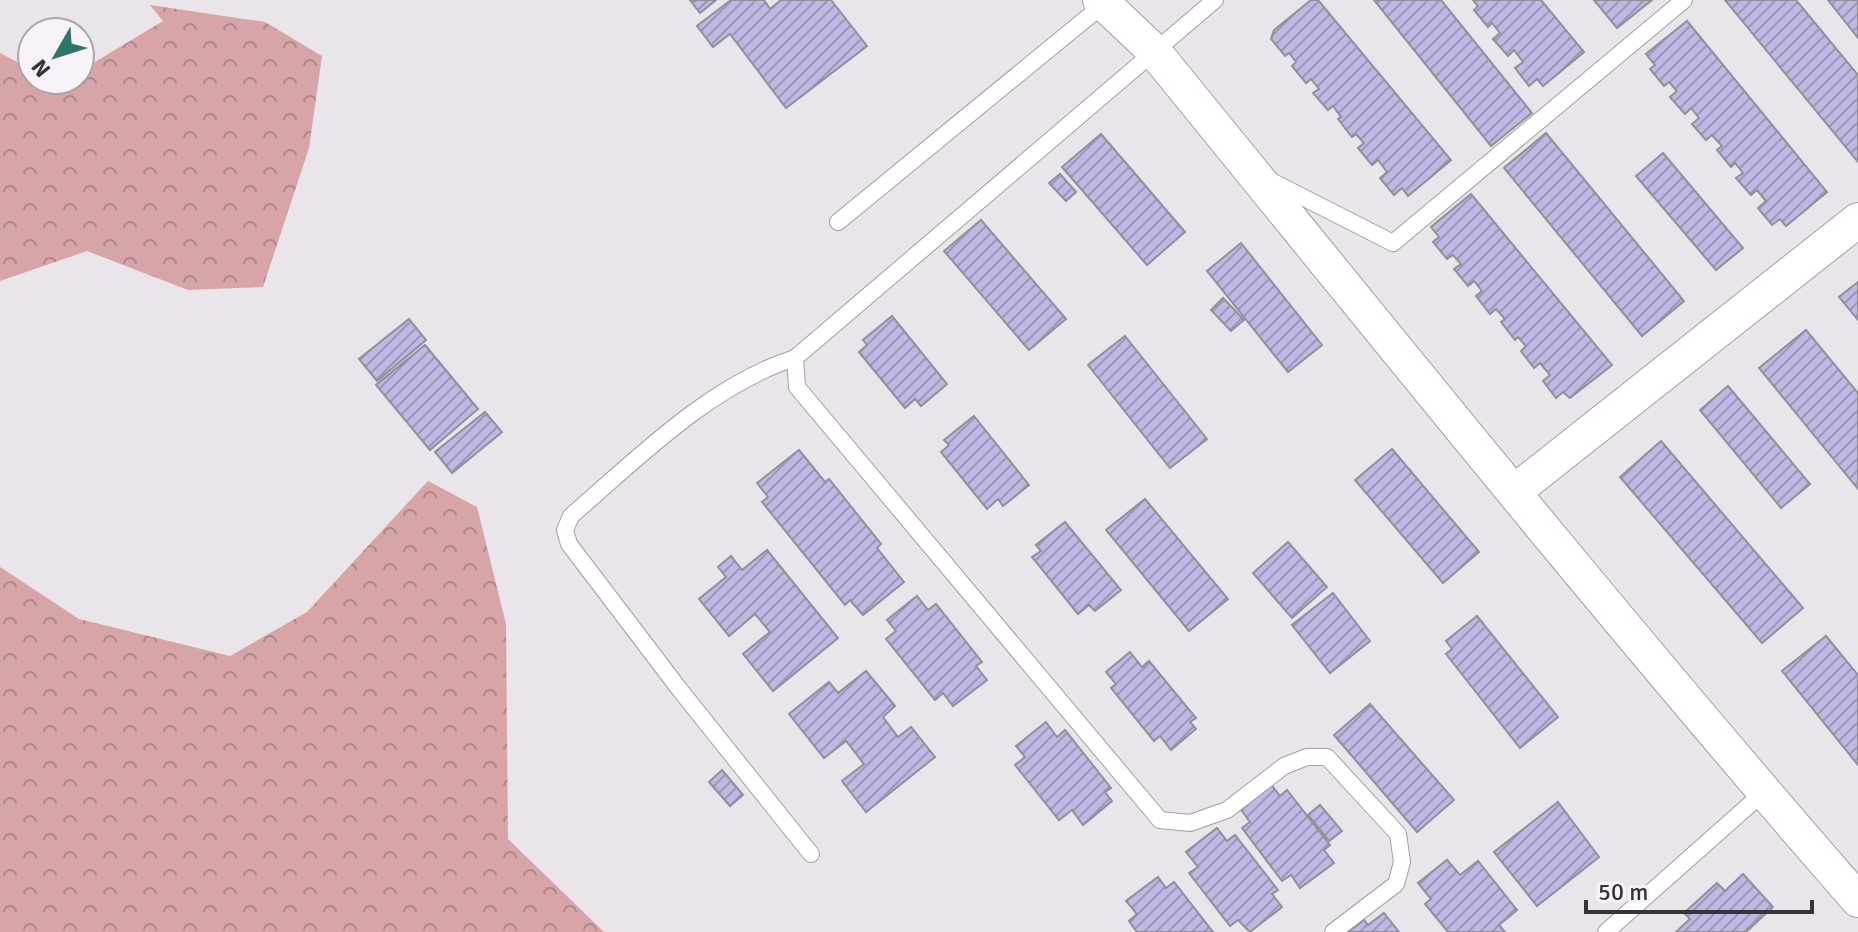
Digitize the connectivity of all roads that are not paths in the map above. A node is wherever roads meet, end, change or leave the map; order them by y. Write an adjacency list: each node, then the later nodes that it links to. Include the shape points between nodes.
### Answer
1 (1215, 0): 4 (lane)
2 (1684, 0): 5 (lane, via 1393,243)
3 (1102, 2): 4 (street); 7 (lane)
4 (1153, 50): 5 (street); 8 (lane)
5 (1251, 170): 9 (street)
6 (1858, 220): 9 (street)
7 (838, 222)
8 (795, 358): 11 (lane, via 735,383 571,516 565,530 569,544); 13 (lane, via 797,387 1160,820 1190,823 1227,810 1284,766 1307,757 1327,757 1398,834 1402,862 1396,884)
9 (1514, 492): 10 (street)
10 (1764, 792): 12 (street); 14 (lane)
11 (811, 854)
12 (1858, 900)
13 (1333, 932)
14 (1606, 932)

